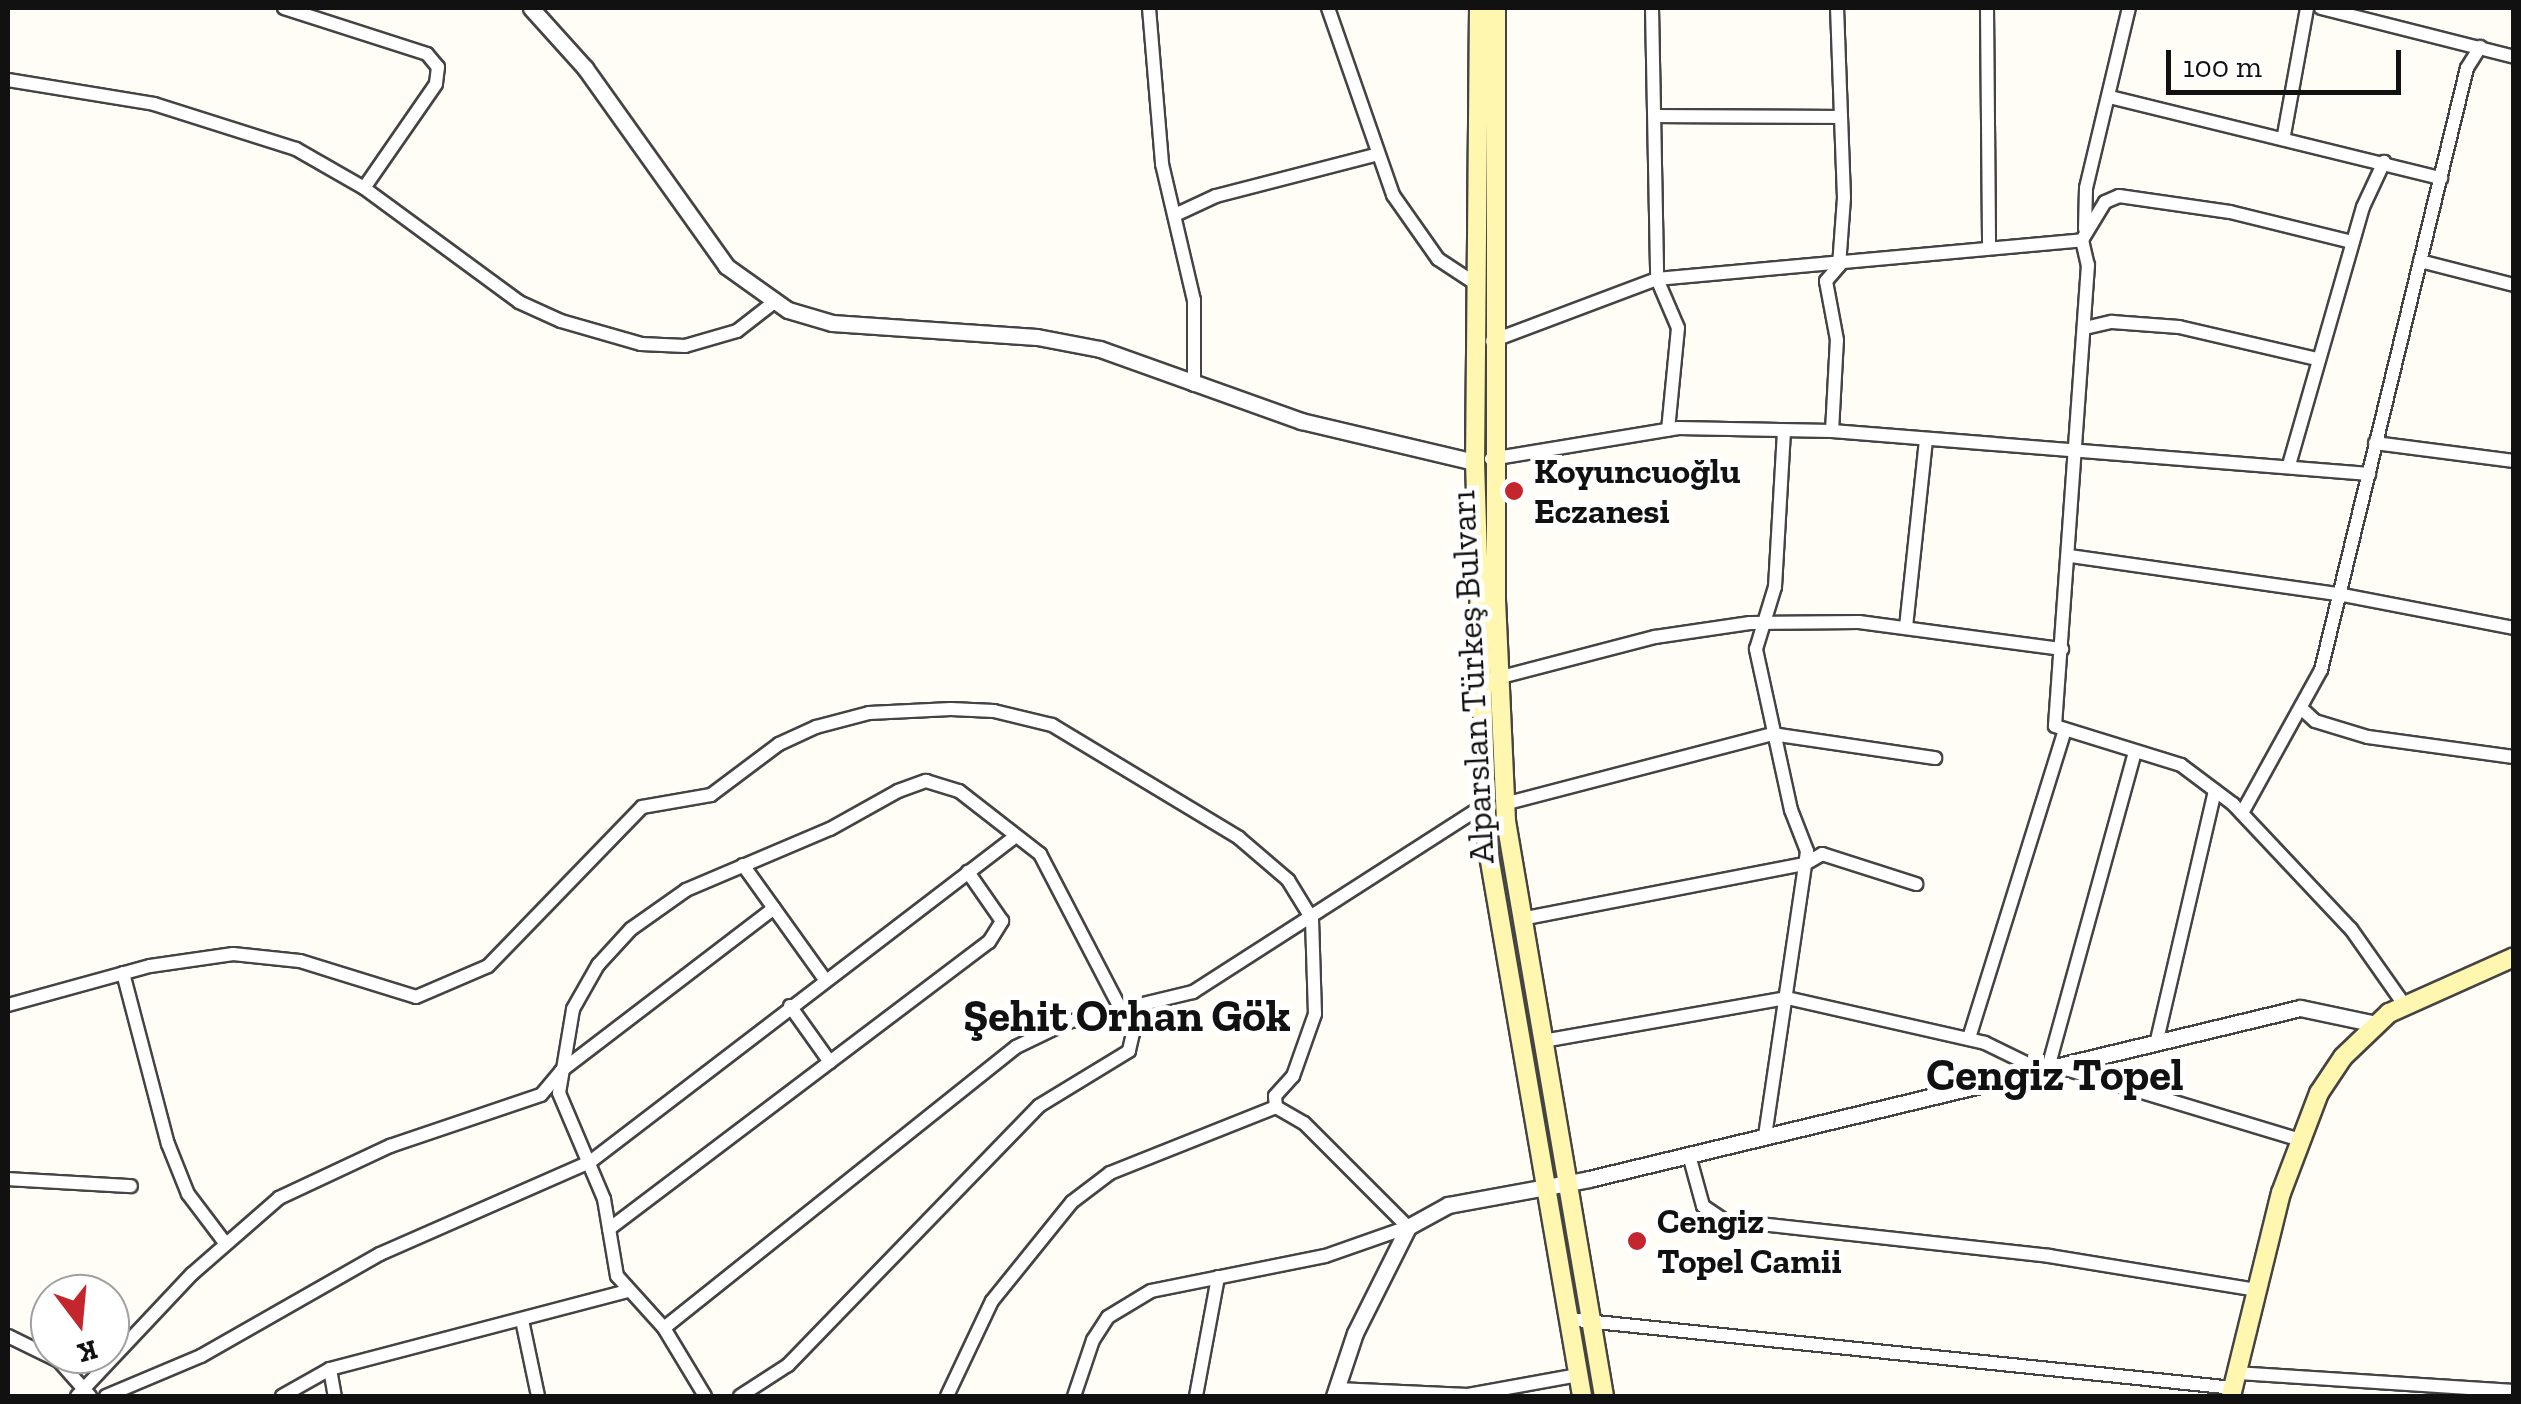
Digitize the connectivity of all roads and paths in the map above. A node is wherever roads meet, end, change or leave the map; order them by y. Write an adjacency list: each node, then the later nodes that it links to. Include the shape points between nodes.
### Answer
1 (284, 8): 23 (street, via 427,54 438,67 436,84)
2 (532, 8): 33 (street, via 585,68 726,266)
3 (1149, 8): 24 (street, via 1162,164)
4 (1328, 8): 20 (street)
5 (1479, 8): 31 (main road, Alparslan Türkeş Bulvarı)
6 (1496, 8): 35 (main road, Alparslan Türkeş Bulvarı)
7 (1652, 8): 17 (street)
8 (1837, 8): 18 (street)
9 (1986, 8): 27 (street)
10 (2129, 8): 16 (street)
11 (2307, 8): 19 (street)
12 (2321, 8): 13 (street)
13 (2480, 48): 14 (street); 22 (street, via 2467,68)
14 (2514, 57)
15 (8, 80): 23 (street, via 154,104 231,125 296,149)
16 (2110, 97): 19 (street); 25 (street, via 2086,188)
17 (1655, 116): 18 (street); 30 (street)
18 (1841, 118): 29 (street)
19 (2284, 135): 21 (street)
20 (1378, 154): 24 (street, via 1216,196); 31 (street, via 1393,195 1438,259)
21 (2384, 162): 22 (street); 26 (street)
22 (2440, 178): 28 (street)
23 (364, 188): 33 (street, via 533,310 641,344 684,346 726,335 756,321)
24 (1175, 215): 38 (street, via 1194,300)
25 (2084, 235): 26 (street, via 2105,202 2118,196 2230,212); 27 (street); 34 (street)
26 (2352, 242): 37 (street)
27 (1989, 247): 29 (street)
28 (2420, 261): 32 (street); 43 (street)
29 (1838, 266): 30 (street); 40 (street, via 1826,280 1837,340)
30 (1657, 279): 35 (street); 39 (street, via 1678,328)
31 (1476, 284): 36 (main road, Alparslan Türkeş Bulvarı)
32 (2514, 285)
33 (773, 303): 38 (street, via 832,323 1036,337 1100,348)
34 (2084, 328): 37 (street, via 2112,322 2180,327); 44 (street)
35 (1494, 340): 36 (street); 45 (main road, Alparslan Türkeş Bulvarı)
36 (1476, 348): 47 (main road, Alparslan Türkeş Bulvarı)
37 (2316, 359): 48 (street)
38 (1194, 385): 47 (street, via 1387,445)
39 (1668, 430): 41 (street); 45 (street)
40 (1832, 431): 41 (street); 42 (street)
41 (1784, 432): 52 (street, via 1775,586)
42 (1926, 440): 44 (street); 53 (street)
43 (2375, 444): 46 (street); 49 (street)
44 (2075, 449): 48 (street); 50 (street)
45 (1495, 458): 47 (street); 56 (main road, Alparslan Türkeş Bulvarı)
46 (2514, 461)
47 (1475, 462): 56 (main road, Alparslan Türkeş Bulvarı)
48 (2289, 465): 49 (street)
49 (2369, 474): 51 (street)
50 (2070, 556): 51 (street); 55 (street)
51 (2343, 595): 54 (street); 57 (street, via 2321,670)
52 (1765, 623): 53 (street); 56 (street, via 1655,637); 59 (street, via 1756,649)
53 (1906, 627): 55 (street)
54 (2514, 628)
55 (2062, 648): 58 (street, via 2054,706 2055,726)
56 (1490, 679): 64 (main road, Alparslan Türkeş Bulvarı)
57 (2301, 708): 62 (street, via 2315,720 2368,738); 65 (street)
58 (2065, 730): 60 (street); 83 (street)
59 (1772, 734): 61 (street); 64 (street); 67 (street, via 1808,851)
60 (2136, 752): 63 (street, via 2181,765); 87 (street)
61 (1935, 758)
62 (2514, 758)
63 (2215, 791): 65 (street); 84 (street)
64 (1495, 804): 72 (street); 73 (main road, Alparslan Türkeş Bulvarı); 97 (main road, Alparslan Türkeş Bulvarı)
65 (2242, 813): 78 (street, via 2351,928)
66 (1016, 836): 68 (street, via 959,791 926,781); 69 (street); 81 (street, via 1040,854)
67 (1805, 864): 70 (street, via 1822,854); 73 (street); 77 (street)
68 (743, 865): 71 (street); 88 (street, via 686,890 631,929 598,965 573,1009)
69 (968, 872): 76 (street); 86 (street, via 1002,921 989,942)
70 (1916, 884)
71 (774, 908): 76 (street); 88 (street)
72 (1312, 919): 75 (street, via 1288,880 1239,838 1052,725 994,711 870,712 779,744 711,794 642,806 488,966 416,997 300,961 234,954); 81 (street, via 1193,992); 89 (street, via 1315,1014 1293,1076 1275,1096)
73 (1521, 919): 85 (main road, Alparslan Türkeş Bulvarı)
74 (2514, 957): 78 (main road)
75 (123, 973): 79 (street); 100 (street, via 168,1144 188,1194)
76 (824, 978): 80 (street)
77 (1786, 998): 83 (street); 85 (street); 90 (street)
78 (2403, 1003): 82 (main road)
79 (8, 1005)
80 (790, 1006): 86 (street); 93 (street)
81 (1120, 1007): 107 (street, via 1016,1048); 120 (street, via 1134,1032 1129,1051 1039,1106 788,1365)
82 (2376, 1024): 84 (street, via 2300,1008); 91 (main road, via 2343,1057)
83 (1968, 1038): 87 (street)
84 (2156, 1040): 87 (street)
85 (1543, 1041): 95 (main road, Alparslan Türkeş Bulvarı)
86 (830, 1062): 99 (street)
87 (2043, 1066): 90 (street); 91 (street)
88 (561, 1071): 93 (street, via 558,1092); 100 (street, via 541,1095 318,1176)
89 (1276, 1107): 98 (street, via 1304,1123); 121 (street, via 1110,1174 1072,1202 992,1302)
90 (1765, 1136): 92 (street)
91 (2298, 1139): 102 (main road)
92 (1689, 1155): 95 (street); 102 (street, via 1703,1206 1724,1220 2010,1251)
93 (590, 1162): 99 (street); 115 (street, via 380,1254 202,1356)
94 (8, 1179): 96 (street)
95 (1567, 1184): 97 (street); 106 (main road, Alparslan Türkeş Bulvarı)
96 (130, 1186)
97 (1544, 1188): 98 (street, via 1448,1205); 104 (main road, Alparslan Türkeş Bulvarı)
98 (1408, 1227): 101 (street, via 1325,1256); 113 (street, via 1355,1332)
99 (609, 1229): 103 (street)
100 (225, 1243): 114 (street)
101 (1218, 1277): 122 (street, via 1151,1291 1108,1318); 123 (street)
102 (2256, 1290): 111 (main road)
103 (626, 1291): 105 (street); 107 (street)
104 (1568, 1319): 106 (street); 110 (main road, Alparslan Türkeş Bulvarı)
105 (522, 1320): 109 (street); 118 (street)
106 (1590, 1322): 111 (street); 125 (main road, Alparslan Türkeş Bulvarı)
107 (664, 1328): 119 (street)
108 (8, 1336): 114 (street, via 59,1361)
109 (330, 1369): 116 (street); 117 (street)
110 (1578, 1375): 113 (street, via 1468,1395); 124 (main road, Alparslan Türkeş Bulvarı)
111 (2234, 1386): 112 (street)
112 (2511, 1392)
113 (1336, 1393)
114 (85, 1394)
115 (106, 1396)
116 (282, 1396)
117 (335, 1396)
118 (538, 1396)
119 (705, 1396)
120 (740, 1396)
121 (947, 1396)
122 (1074, 1396)
123 (1196, 1396)
124 (1582, 1396)
125 (1604, 1396)

